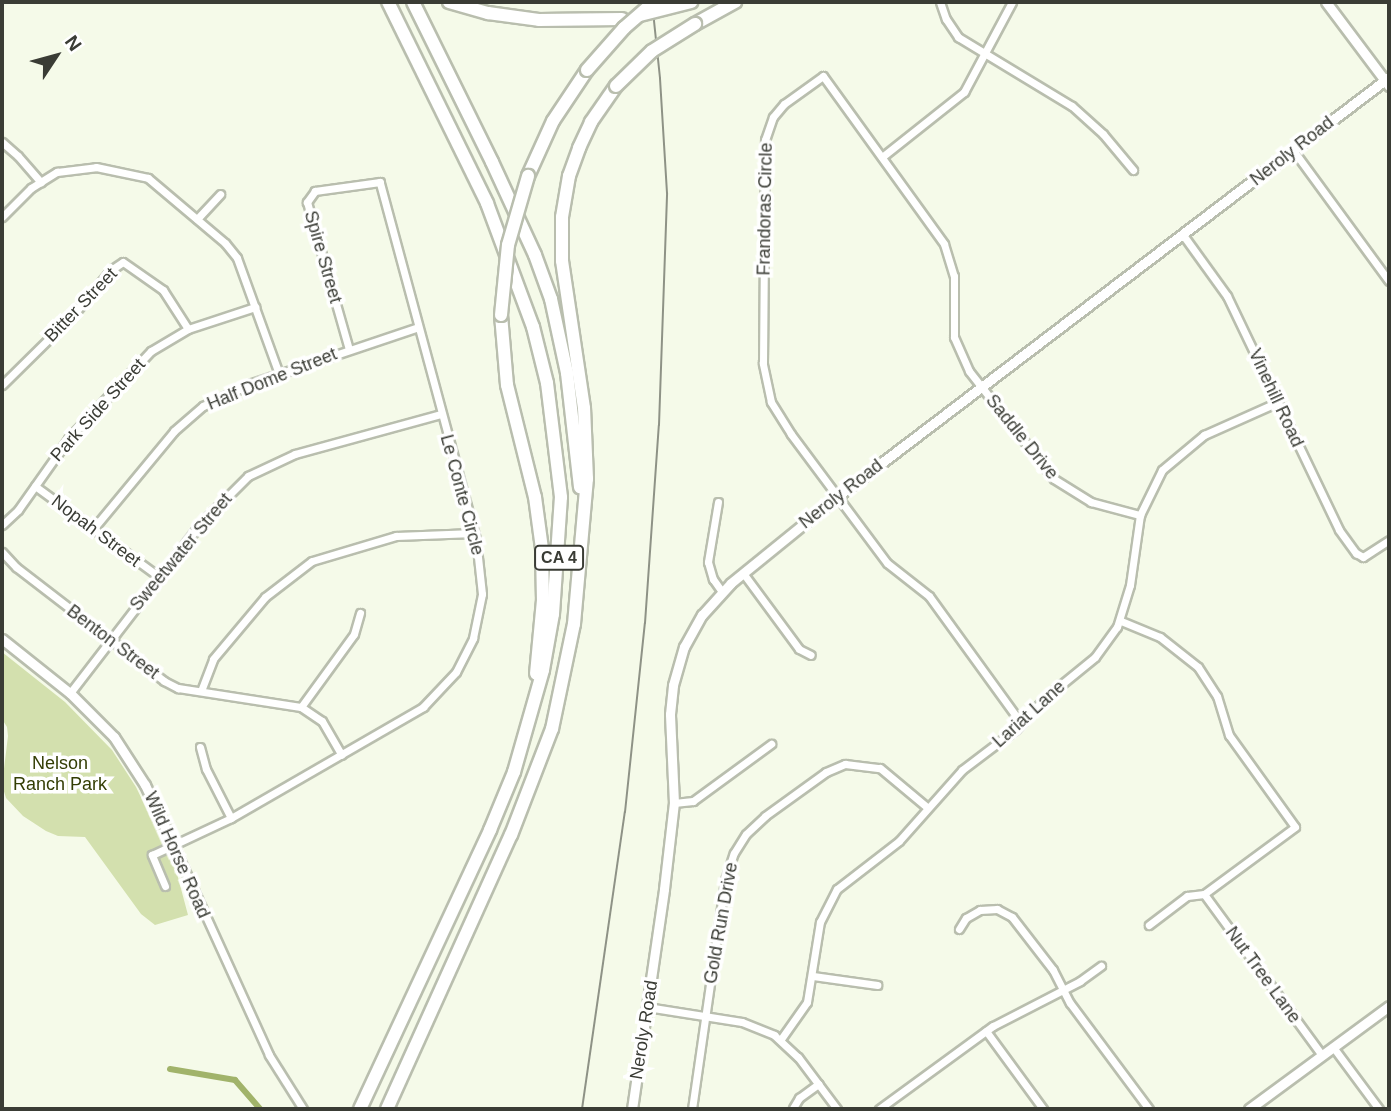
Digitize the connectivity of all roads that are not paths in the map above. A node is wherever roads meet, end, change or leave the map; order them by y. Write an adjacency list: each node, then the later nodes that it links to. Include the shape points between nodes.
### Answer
1 (388, 2): 53 (highway, CA 4, via 487,203 533,327 547,383 561,497 559,555 553,614)
2 (413, 2): 36 (highway, CA 4, via 536,255 551,299 571,399)
3 (449, 2): 5 (highway, bridge, via 539,20 622,19)
4 (654, 2): 53 (highway, bridge, via 587,70 553,121 528,176 508,244 501,315 507,385 535,497 542,549 543,600)
5 (691, 2)
6 (735, 2): 36 (highway, bridge, via 652,51 616,86 591,122 566,190 562,261 586,432 587,479)
7 (940, 2): 10 (street, via 951,28)
8 (1012, 2): 10 (street)
9 (1326, 2): 11 (street)
10 (984, 55): 14 (street, via 959,98); 15 (street, via 1072,106 1104,134)
11 (1388, 81): 13 (street, Neroly Road)
12 (2, 142): 16 (street)
13 (1293, 150): 21 (street, Neroly Road); 22 (street)
14 (882, 157): 29 (street, Frandoras Circle, via 944,244 954,276 954,337 967,368); 33 (street, Frandoras Circle, via 823,76 778,110 765,140 763,363 767,392 778,416)
15 (1133, 170)
16 (41, 182): 19 (street); 20 (street, via 70,170 123,171 148,178)
17 (380, 182): 24 (street, Le Conte Circle); 26 (street, Spire Street, via 315,191 307,202)
18 (220, 194): 20 (street)
19 (2, 217)
20 (197, 219): 23 (street, via 237,258)
21 (1183, 235): 29 (street, Neroly Road); 30 (street, Vinehill Road, via 1227,296)
22 (1389, 281)
23 (255, 307): 25 (street, Park Side Street); 27 (street)
24 (418, 327): 26 (street, Half Dome Street); 31 (street, Le Conte Circle)
25 (188, 329): 28 (street, Bitter Street, via 163,290 123,262); 32 (street, Park Side Street, via 140,361 68,439)
26 (349, 349): 27 (street, Half Dome Street)
27 (279, 374): 38 (street, Half Dome Street, via 222,395 188,416)
28 (2, 385)
29 (982, 388): 33 (street, Neroly Road); 35 (street, Saddle Drive, via 1054,479 1091,502)
30 (1278, 402): 35 (street, Lariat Lane, via 1204,435 1178,454 1151,488); 40 (street, Vinehill Road, via 1331,517 1356,553 1367,556)
31 (441, 414): 39 (street, Le Conte Circle); 43 (street, Sweetwater Street, via 270,463 231,491)
32 (35, 486): 37 (street, Park Side Street); 38 (street, Nopah Street)
33 (838, 496): 42 (street, Neroly Road); 54 (street, via 887,563 929,596)
34 (719, 502): 44 (street, via 708,562)
35 (1140, 515): 46 (street, Lariat Lane)
36 (581, 519): 74 (highway, CA 4, via 574,624 552,729 511,835)
37 (2, 525)
38 (93, 529): 43 (street, Nopah Street)
39 (474, 533): 50 (street, via 372,540 312,561 265,597 213,659); 57 (street, Le Conte Circle, via 482,594 465,657 431,701)
40 (1389, 541)
41 (2, 552): 48 (street, Benton Street)
42 (743, 573): 44 (street, Neroly Road); 49 (street, via 799,649)
43 (158, 576): 48 (street, Sweetwater Street)
44 (722, 592): 58 (street, Neroly Road, via 693,627 675,674 670,706)
45 (360, 613): 52 (street, via 354,634)
46 (1121, 621): 54 (street, Lariat Lane, via 1095,657); 63 (street, via 1160,637 1198,667 1216,696 1229,735 1295,827)
47 (2, 639): 51 (street, Wild Horse Road)
48 (109, 640): 50 (street, Benton Street, via 164,681); 51 (street, Sweetwater Street)
49 (811, 655)
50 (201, 691): 52 (street, Benton Street)
51 (70, 693): 61 (street, Wild Horse Road, via 130,757)
52 (301, 707): 57 (street, via 322,721)
53 (534, 707): 82 (highway, CA 4, via 490,831)
54 (1021, 723): 59 (street, Lariat Lane, via 962,771)
55 (771, 744): 58 (street, via 693,801)
56 (200, 747): 60 (street)
57 (342, 755): 60 (street, Le Conte Circle)
58 (674, 803): 71 (street, Neroly Road)
59 (928, 807): 67 (street, Lariat Lane, via 899,841 844,882 830,899 820,922); 72 (street, Gold Run Drive, via 880,768 845,764 826,772 754,825 728,866)
60 (231, 818): 61 (street, Le Conte Circle)
61 (173, 844): 62 (street, Le Conte Circle, via 152,856); 81 (street, Wild Horse Road, via 264,1045)
62 (165, 886)
63 (1204, 894): 64 (street, via 1187,896); 77 (street, Nut Tree Lane)
64 (1149, 925)
65 (959, 929): 69 (street, via 980,910 1005,912 1018,923)
66 (1101, 966): 69 (street)
67 (813, 976): 68 (street); 75 (street, Lariat Lane, via 807,1002)
68 (877, 985)
69 (1064, 989): 73 (street); 90 (street)
70 (1389, 1006): 76 (street)
71 (647, 1007): 72 (street); 85 (street, Neroly Road)
72 (705, 1016): 75 (street, via 756,1026); 86 (street, Gold Run Drive)
73 (986, 1031): 88 (street); 89 (street)
74 (422, 1034): 83 (highway, CA 4); 84 (highway)
75 (781, 1039): 78 (street)
76 (1333, 1047): 77 (street); 80 (street)
77 (1322, 1055): 91 (street)
78 (818, 1084): 79 (street); 87 (street)
79 (793, 1108)
80 (1375, 1108)
81 (303, 1109)
82 (360, 1109)
83 (387, 1109)
84 (394, 1109)
85 (632, 1109)
86 (692, 1109)
87 (837, 1109)
88 (879, 1109)
89 (1043, 1109)
90 (1149, 1109)
91 (1249, 1109)

